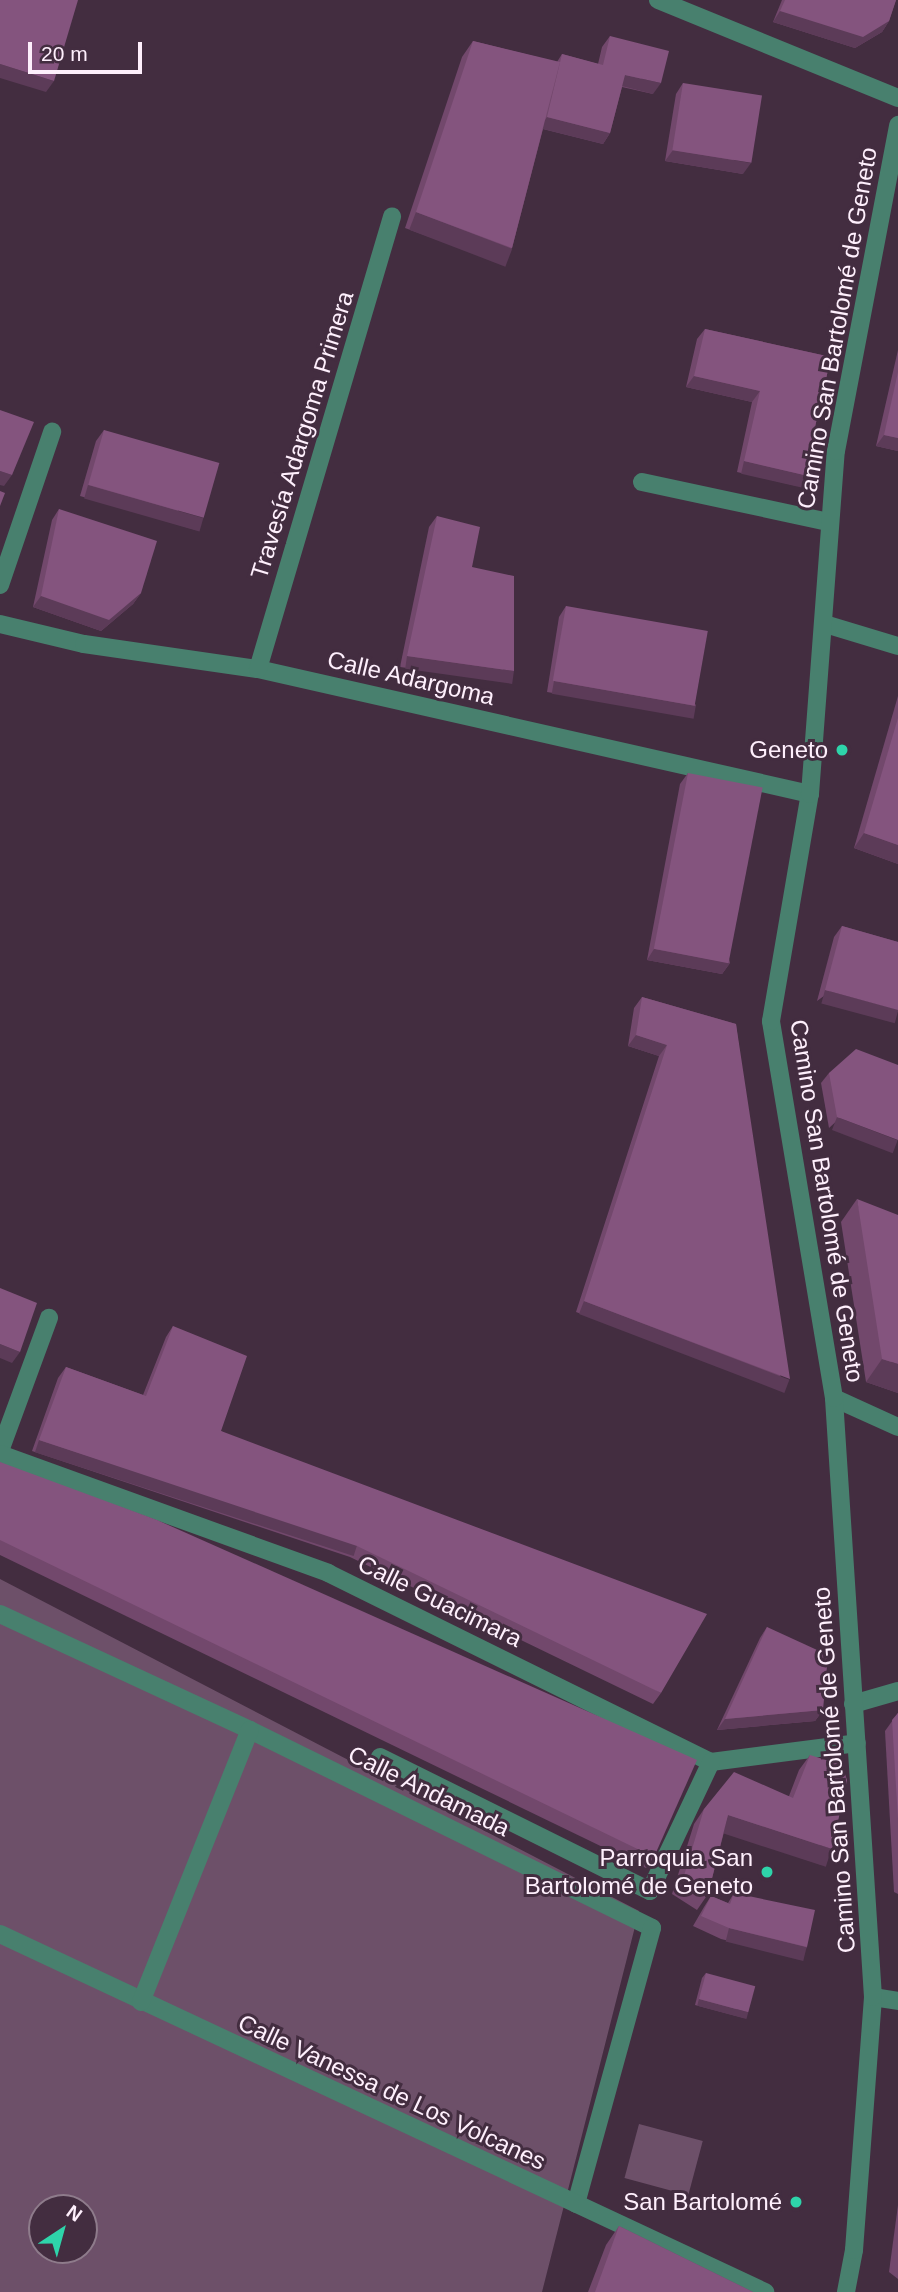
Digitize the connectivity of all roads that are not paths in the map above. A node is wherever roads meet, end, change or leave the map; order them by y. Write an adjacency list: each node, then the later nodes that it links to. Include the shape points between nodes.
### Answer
1 (658, 0): 2 (street)
2 (898, 98)
3 (898, 125): 7 (street, Camino San Bartolomé de Geneto, via 836,451)
4 (392, 216): 12 (street, Travesía Adargoma Primera)
5 (51, 432): 8 (street)
6 (642, 482): 7 (street)
7 (828, 522): 10 (street, Camino San Bartolomé de Geneto)
8 (0, 585)
9 (0, 624): 12 (street, Calle Adargoma, via 84,644)
10 (825, 624): 11 (street); 13 (street, Camino San Bartolomé de Geneto)
11 (898, 646)
12 (258, 669): 13 (street, Calle Adargoma)
13 (810, 794): 15 (street, Camino San Bartolomé de Geneto, via 771,1021)
14 (49, 1318): 17 (street)
15 (834, 1398): 16 (street); 20 (street, Camino San Bartolomé de Geneto)
16 (898, 1427)
17 (0, 1453): 24 (street, Calle Guacimara, via 328,1573)
18 (0, 1614): 21 (street, Calle Andamada)
19 (898, 1691): 20 (street)
20 (853, 1704): 22 (street, Camino San Bartolomé de Geneto)
21 (250, 1730): 28 (street); 29 (street, Calle Andamada, via 652,1928)
22 (856, 1743): 24 (street); 26 (street, Camino San Bartolomé de Geneto)
23 (380, 1756): 24 (street, via 650,1891)
24 (711, 1762)
25 (0, 1934): 28 (street, Calle Vanessa de Los Volcanes)
26 (873, 1997): 27 (street); 31 (street, Camino San Bartolomé de Geneto, via 854,2250)
27 (898, 2001)
28 (141, 2002): 29 (street, Calle Vanessa de Los Volcanes)
29 (576, 2204): 30 (street, Calle Vanessa de Los Volcanes)
30 (765, 2292)
31 (846, 2292)

